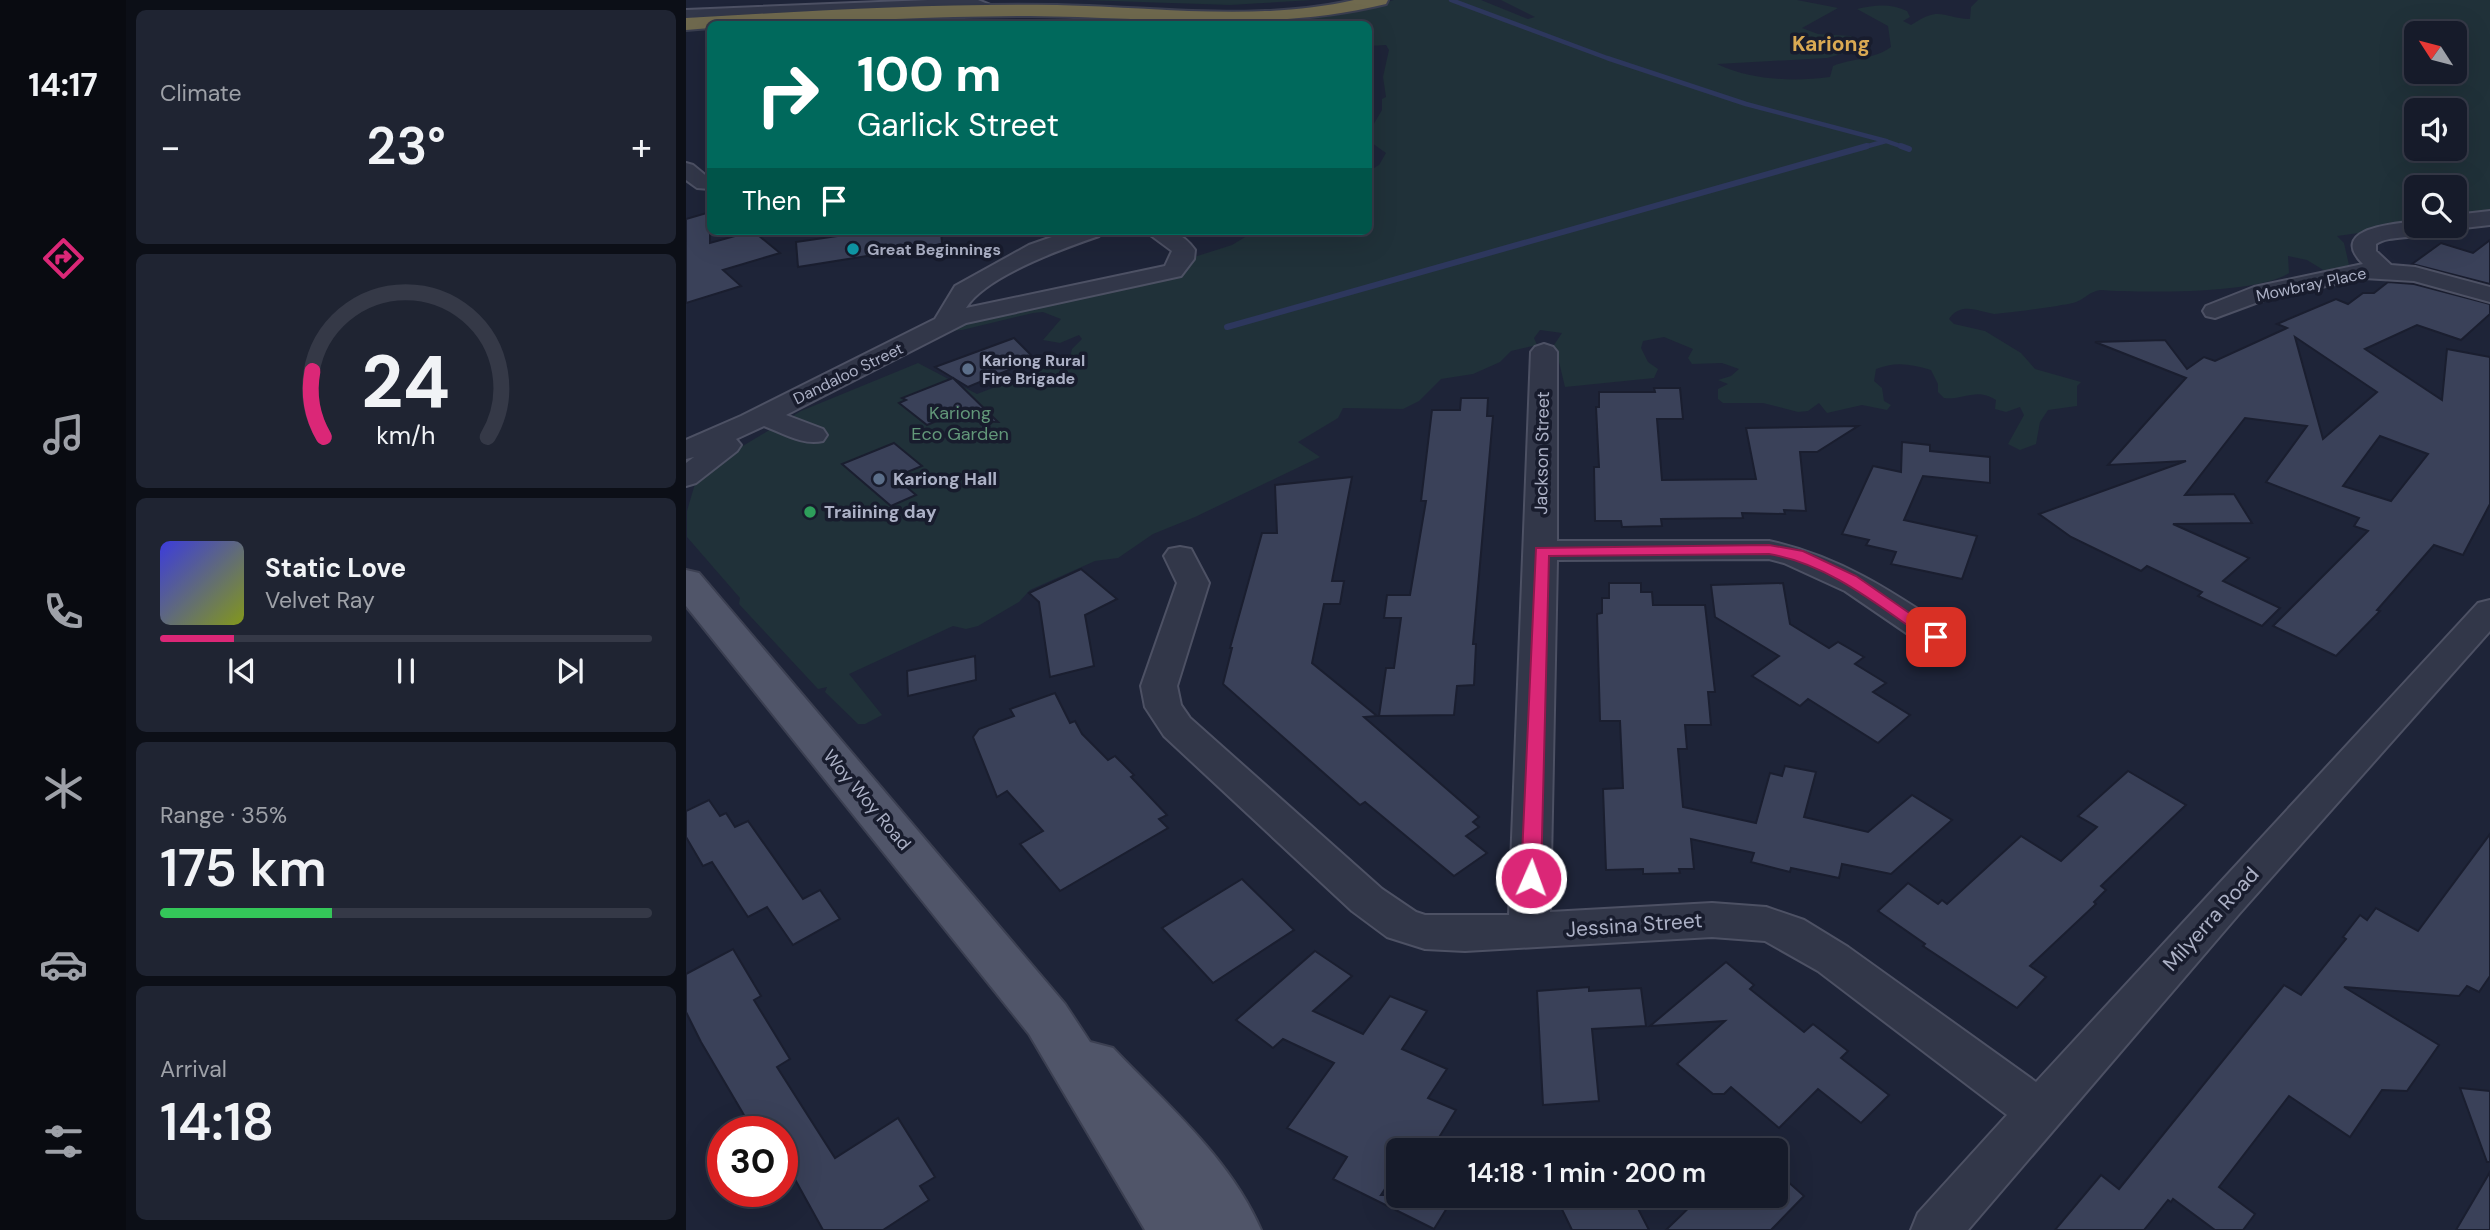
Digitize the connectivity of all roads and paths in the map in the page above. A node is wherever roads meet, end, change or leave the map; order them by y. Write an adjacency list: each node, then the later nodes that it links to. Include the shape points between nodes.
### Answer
1 (1348, 0): 4 (highway, via 1284,8)
2 (1379, 0): 4 (highway, via 1334,10 1263,15)
3 (995, 10): 4 (highway); 5 (street, via 958,3); 6 (highway)
4 (1061, 11)
5 (686, 15)
6 (736, 21)
7 (707, 23): 8 (highway)
8 (686, 24)
9 (686, 169): 10 (street)
10 (704, 184)
11 (2490, 218): 12 (street)
12 (2467, 221)
13 (2404, 228): 16 (street, via 2364,242 2365,253)
14 (1080, 235): 19 (street, via 1037,250 964,291)
15 (1164, 235): 19 (street, Dandaloo Street, via 1184,250 1173,271 958,317)
16 (2383, 271): 17 (street, Mowbray Place, via 2428,277); 18 (street, Mowbray Place, via 2263,292)
17 (2490, 295)
18 (2215, 311)
19 (944, 324): 21 (street, Dandaloo Street)
20 (1544, 352): 25 (street, Jackson Street)
21 (757, 419): 22 (street); 23 (street, Dandaloo Street); 24 (street, Dandaloo Street)
22 (813, 435)
23 (686, 450)
24 (686, 477)
25 (1541, 551): 29 (street, via 1769,550 1798,554 1850,579); 30 (street, Jackson Street)
26 (1180, 555): 30 (street, Jessina Street, via 1193,583 1159,686 1163,708 1177,727 1367,900 1402,925 1425,932)
27 (686, 581): 32 (main road, Woy Woy Road)
28 (2490, 610): 31 (street, Milyerra Road)
29 (1936, 637)
30 (1530, 932): 31 (street, Jessina Street, via 1712,920 1766,923 1833,960)
31 (2040, 1112): 33 (street, Milyerra Road)
32 (1217, 1226)
33 (1936, 1230)

